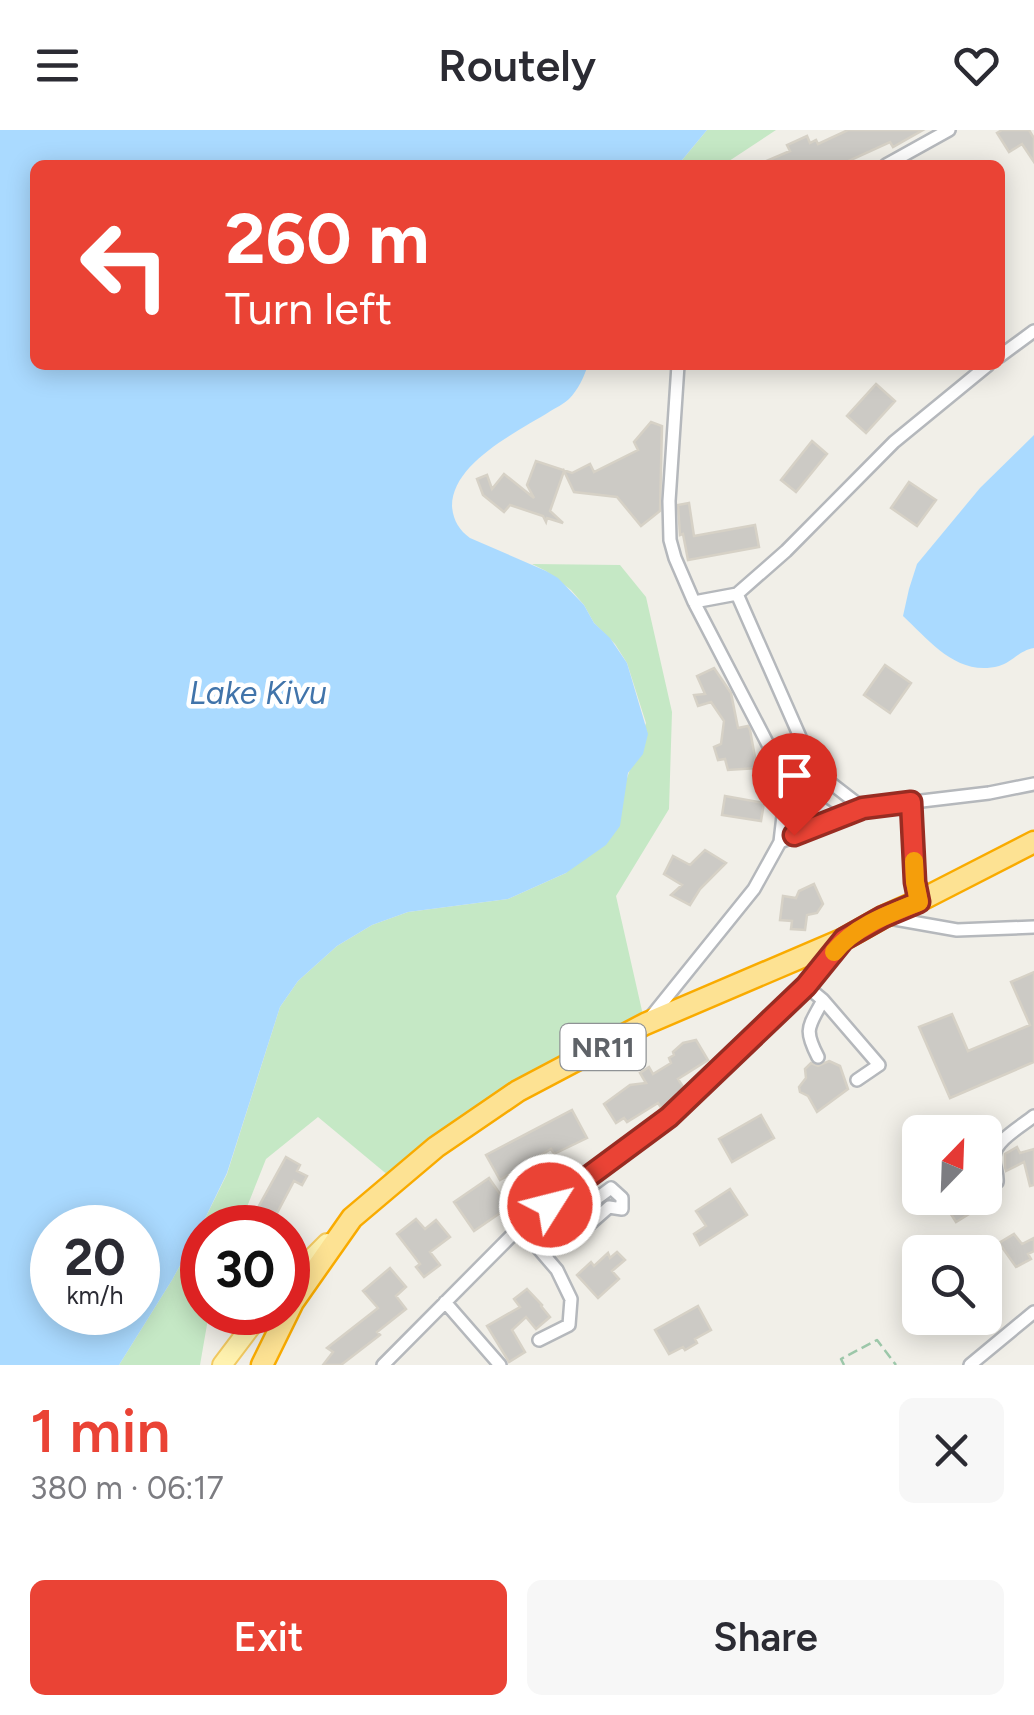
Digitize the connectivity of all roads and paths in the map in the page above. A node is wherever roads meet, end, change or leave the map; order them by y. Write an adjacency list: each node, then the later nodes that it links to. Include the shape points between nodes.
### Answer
1 (949, 130): 2 (street)
2 (895, 160)
3 (1034, 331): 4 (street)
4 (1005, 352)
5 (678, 370): 8 (street, via 669,524)
6 (982, 370): 7 (street, via 894,442)
7 (738, 594): 8 (street); 9 (street)
8 (694, 602): 10 (street)
9 (814, 771): 12 (street); 14 (street)
10 (787, 781): 12 (street); 17 (street)
11 (1034, 784): 13 (street)
12 (807, 799): 15 (street); 16 (street)
13 (911, 802): 14 (street); 19 (street)
14 (863, 808): 15 (street)
15 (837, 819): 16 (street)
16 (794, 835): 17 (street)
17 (780, 842): 25 (street, via 754,889)
18 (1034, 842): 19 (highway, NR11)
19 (919, 902): 20 (highway, NR11)
20 (883, 917): 21 (street, via 957,930); 22 (highway, NR11)
21 (1034, 927)
22 (844, 939): 23 (street); 25 (highway, NR11)
23 (806, 986): 24 (street); 31 (street, via 669,1117)
24 (823, 1000): 26 (street, via 808,1037); 27 (street, via 878,1065)
25 (645, 1024): 30 (highway, NR11, via 518,1092 436,1147)
26 (818, 1057)
27 (857, 1080)
28 (1034, 1116): 29 (street)
29 (1002, 1142)
30 (352, 1218): 34 (main road); 40 (highway, NR11, via 294,1302)
31 (520, 1227): 33 (street); 35 (street)
32 (575, 1237): 33 (street, via 609,1207 622,1209 622,1198 611,1188)
33 (534, 1244): 38 (street, via 571,1299 569,1325)
34 (310, 1260)
35 (446, 1302): 41 (street); 42 (street)
36 (1034, 1312): 45 (street)
37 (245, 1335): 39 (main road)
38 (539, 1340)
39 (222, 1365)
40 (262, 1365)
41 (382, 1365)
42 (500, 1365)
43 (844, 1365): 44 (path, via 841,1359 877,1340)
44 (896, 1365)
45 (970, 1365)

